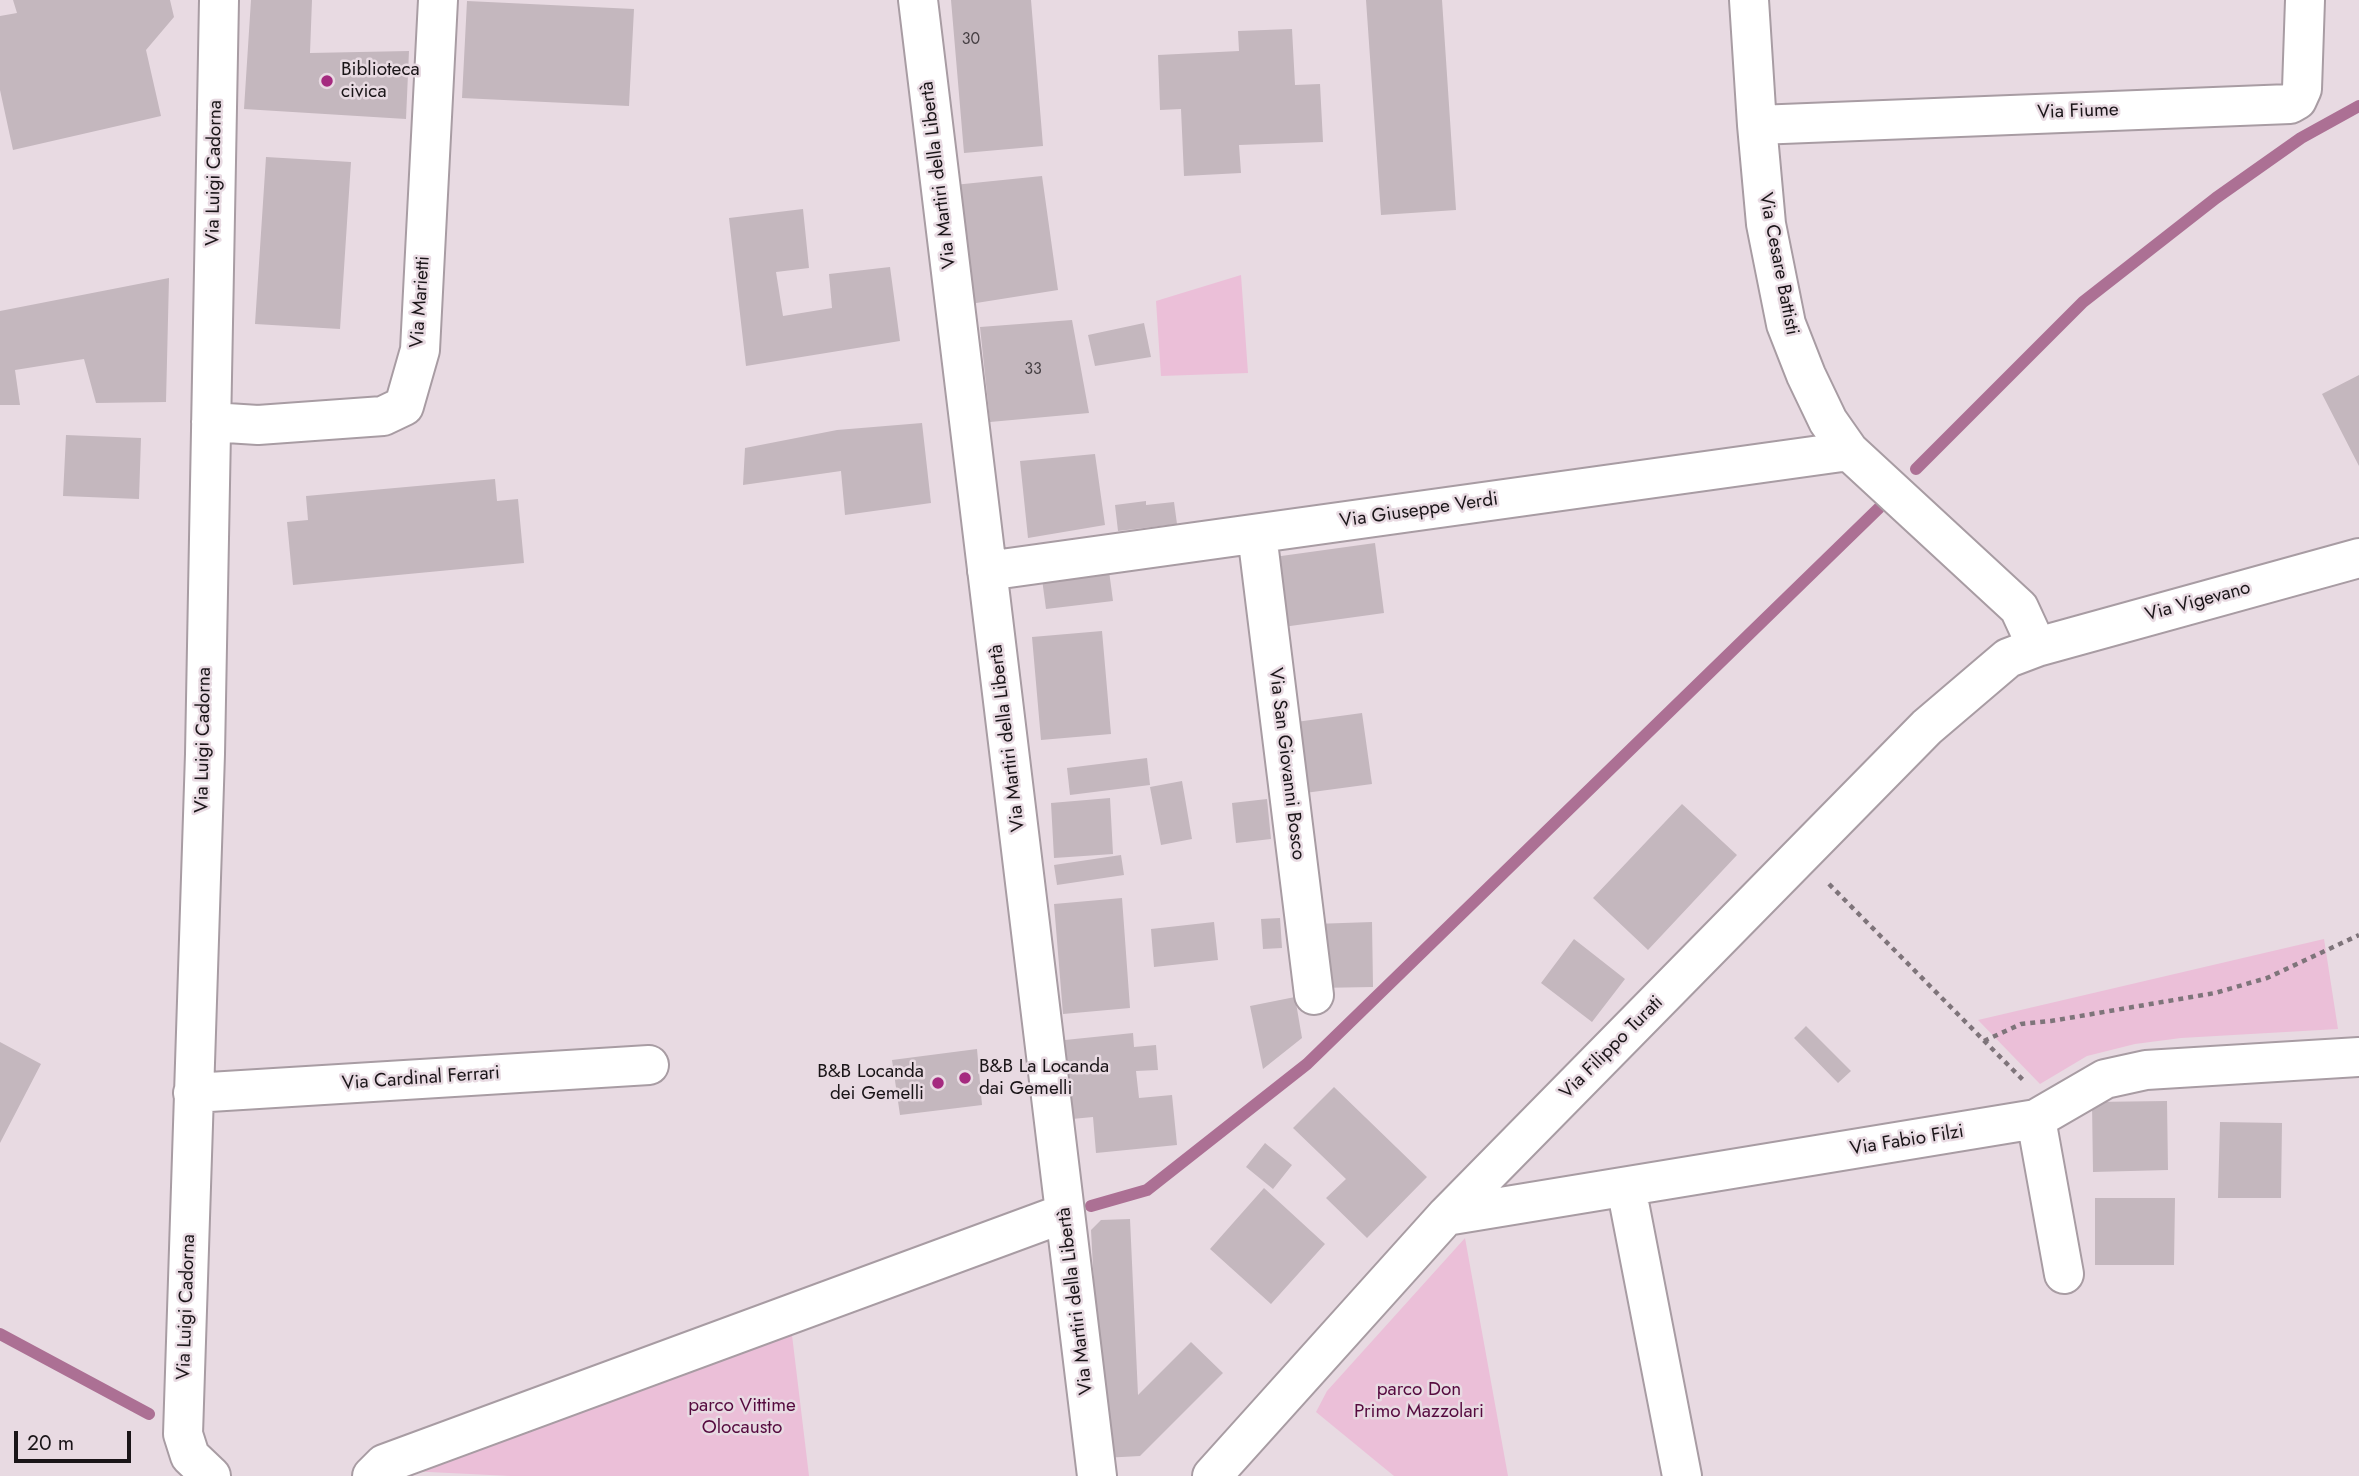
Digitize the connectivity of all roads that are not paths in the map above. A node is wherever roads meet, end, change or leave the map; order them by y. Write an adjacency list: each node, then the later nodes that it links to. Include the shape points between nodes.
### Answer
1 (219, 0): 7 (street, Via Luigi Cadorna)
2 (438, 0): 7 (street, Via Marietti, via 420,350 404,406 383,416 258,425)
3 (918, 0): 11 (street, Via Martiri della Libertà)
4 (1749, 0): 6 (street, Via Cesare Battisti)
5 (2305, 0): 6 (street, Via Fiume, via 2302,89 2290,104)
6 (1757, 125): 8 (street, Via Cesare Battisti, via 1766,224 1786,324 1828,421)
7 (211, 422): 16 (street, Via Luigi Cadorna)
8 (1849, 451): 9 (street, Via Giuseppe Verdi); 12 (street, Via Cesare Battisti, via 2019,608)
9 (1257, 534): 11 (street, Via Giuseppe Verdi); 13 (street, Via San Giovanni Bosco)
10 (2359, 558): 12 (street, Via Vigevano)
11 (988, 570): 19 (street, Via Martiri della Libertà)
12 (2036, 647): 20 (street, Via Filippo Turati, via 2008,657 1927,727)
13 (1314, 995)
14 (2359, 1057): 17 (street, Via Fabio Filzi, via 2146,1070 2105,1079)
15 (649, 1065): 16 (street, Via Cardinal Ferrari)
16 (193, 1093): 22 (street, Via Luigi Cadorna, via 183,1434 190,1456)
17 (2044, 1115): 18 (street, Via Fabio Filzi); 21 (street)
18 (1626, 1187): 20 (street, Via Fabio Filzi); 26 (street)
19 (1065, 1213): 23 (street, via 384,1464); 24 (street, Via Martiri della Libertà)
20 (1446, 1216): 25 (street, Via Filippo Turati)
21 (2064, 1274)
22 (208, 1474)
23 (372, 1476)
24 (1097, 1476)
25 (1212, 1476)
26 (1682, 1476)

